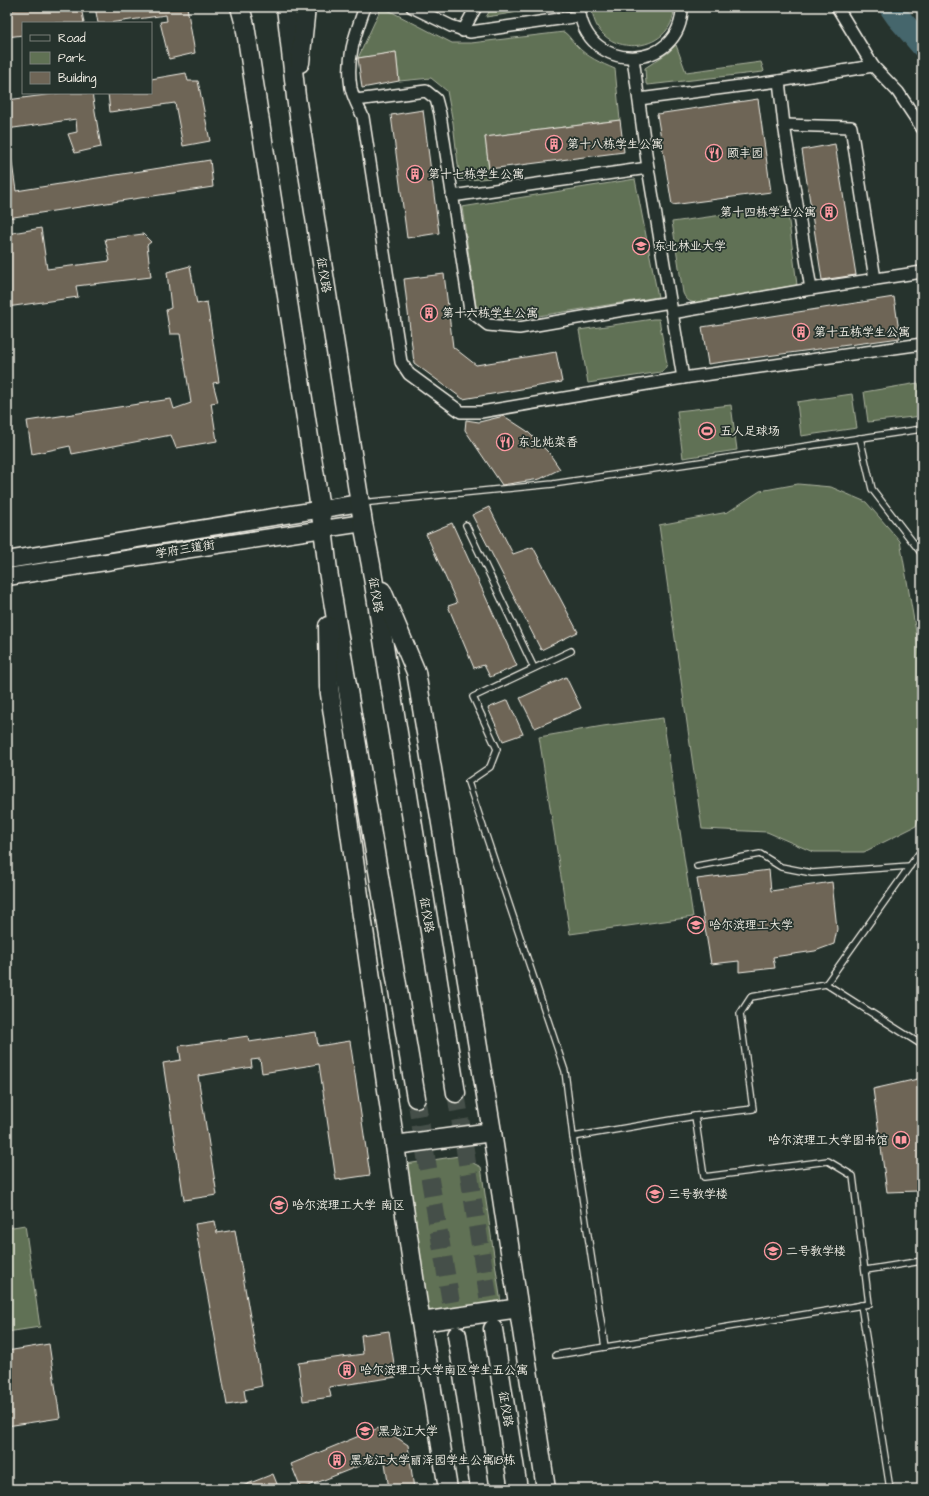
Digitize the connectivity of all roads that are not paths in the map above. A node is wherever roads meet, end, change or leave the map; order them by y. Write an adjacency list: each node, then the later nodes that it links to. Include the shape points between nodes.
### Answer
1 (240, 7): 11 (main road)
2 (244, 7): 11 (main road)
3 (286, 7): 16 (main road)
4 (306, 7): 16 (main road)
5 (365, 7): 18 (street, via 349,60 352,89)
6 (412, 7): 12 (street)
7 (476, 7): 12 (street)
8 (682, 7): 13 (street, via 682,16 676,32 665,45 650,55)
9 (837, 7): 14 (street)
10 (580, 12): 12 (street, via 470,32); 13 (street, via 585,30 593,42 605,51)
11 (245, 25): 32 (main road)
12 (463, 30)
13 (633, 58): 17 (street)
14 (873, 66): 15 (street); 20 (street, via 898,92)
15 (779, 81): 17 (street); 19 (street)
16 (296, 97): 31 (main road, 征仪路)
17 (639, 99): 21 (street)
18 (356, 100): 22 (street, via 426,92 436,99); 28 (street, via 363,117 401,362 409,374 461,412 481,412)
19 (784, 125): 24 (street, via 851,127); 25 (street)
20 (922, 128)
21 (648, 168): 22 (street); 26 (street)
22 (452, 196): 26 (street, via 470,310 488,325 519,328)
23 (922, 272): 24 (street)
24 (875, 279): 25 (street)
25 (811, 289): 26 (street)
26 (671, 308): 28 (street)
27 (922, 344): 28 (street)
28 (683, 378)
29 (922, 429): 30 (lane)
30 (860, 438): 31 (lane, via 552,484); 36 (lane, via 872,489)
31 (360, 503): 32 (main road, 学府三道街); 33 (main road, 征仪路)
32 (320, 508): 35 (main road); 37 (main road, 学府三道街)
33 (363, 523): 35 (main road, 学府三道街); 38 (main road, 征仪路)
34 (466, 525): 42 (lane)
35 (323, 528): 39 (main road); 40 (main road, 学府三道街)
36 (922, 554)
37 (7, 560)
38 (371, 564): 48 (main road, 征仪路); 51 (main road, via 416,672)
39 (328, 571): 49 (main road); 53 (main road, via 329,687)
40 (7, 577)
41 (571, 651): 42 (lane)
42 (534, 668): 52 (lane, via 473,697 497,749 490,767 468,782 565,1071)
43 (922, 849): 45 (lane)
44 (697, 866): 45 (lane, via 760,854 781,867 812,873)
45 (910, 866): 46 (lane)
46 (826, 984): 47 (lane); 50 (lane, via 751,997 740,1014 753,1108)
47 (922, 1045)
48 (456, 1093)
49 (416, 1098)
50 (695, 1116): 52 (lane); 55 (lane, via 704,1177 828,1160 853,1176)
51 (492, 1132): 53 (main road); 57 (main road)
52 (573, 1137): 61 (lane)
53 (395, 1145): 58 (main road)
54 (922, 1261): 55 (lane)
55 (866, 1270): 56 (lane, via 869,1304)
56 (861, 1305): 61 (lane); 67 (lane)
57 (519, 1308): 58 (main road); 66 (main road)
58 (421, 1322): 63 (main road)
59 (493, 1329): 65 (main road, 征仪路)
60 (457, 1335): 64 (main road)
61 (606, 1348): 62 (lane)
62 (556, 1355)
63 (448, 1489)
64 (480, 1489)
65 (518, 1489)
66 (546, 1489)
67 (890, 1489)

